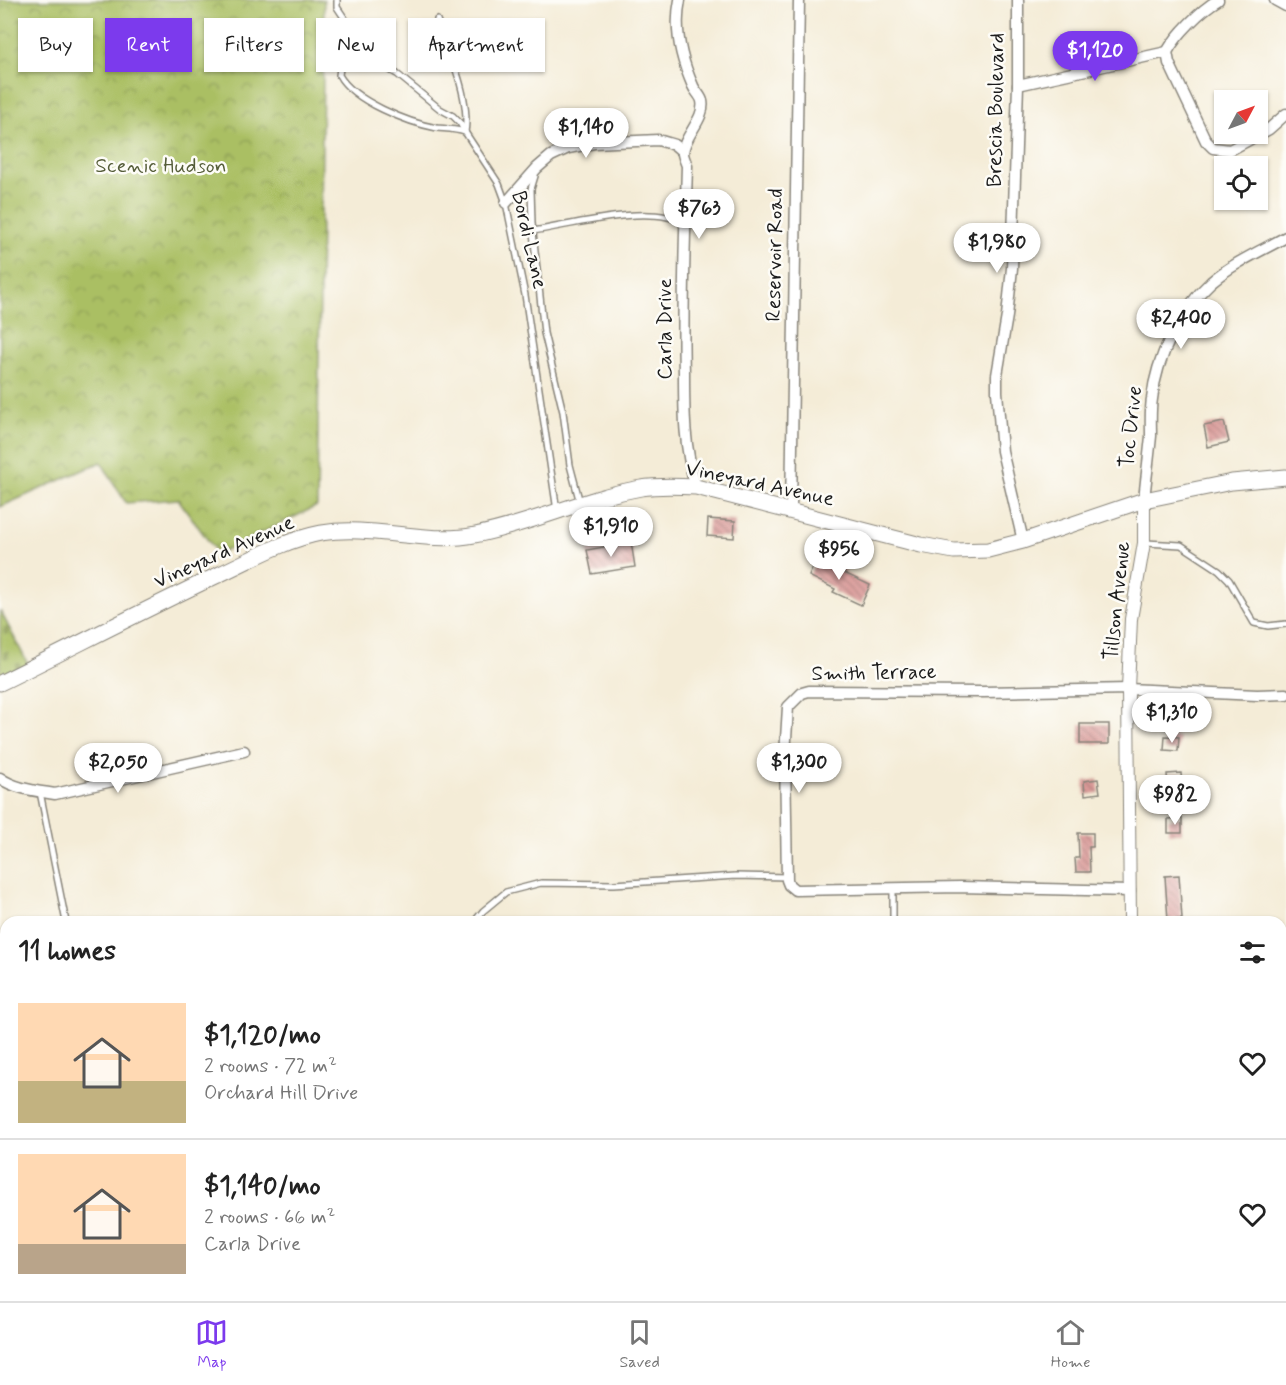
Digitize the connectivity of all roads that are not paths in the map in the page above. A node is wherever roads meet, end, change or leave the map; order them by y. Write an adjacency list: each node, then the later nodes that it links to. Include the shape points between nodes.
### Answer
1 (337, 0): 8 (lane)
2 (680, 0): 16 (street, via 679,41 702,101 702,111)
3 (799, 0): 26 (street, Reservoir Road)
4 (1018, 0): 13 (street, Brescia Boulevard)
5 (1218, 0): 9 (street)
6 (1275, 0): 7 (street)
7 (1286, 6)
8 (344, 18)
9 (1167, 52): 13 (street); 14 (street, via 1206,141 1213,148 1230,150 1269,129)
10 (339, 72): 15 (lane, via 360,96 408,120)
11 (394, 72): 15 (lane, Bordi Lane, via 453,116)
12 (455, 72): 15 (lane, via 467,120)
13 (1018, 85): 28 (street, Brescia Boulevard, via 1012,268 996,392 1002,451)
14 (1286, 114)
15 (465, 132): 18 (lane, Bordi Lane, via 499,184)
16 (683, 152): 17 (street, via 658,140 594,143 568,148); 19 (street, Carla Drive, via 687,166)
17 (537, 168): 18 (street); 20 (lane, via 531,189)
18 (506, 203): 27 (lane, Bordi Lane, via 525,296)
19 (686, 224): 20 (lane, via 675,218 642,216 596,219); 23 (street, Carla Drive, via 685,439)
20 (533, 231): 25 (lane, via 544,333)
21 (1286, 237): 24 (street, Toc Drive, via 1212,282 1173,331 1152,399)
22 (1286, 477): 24 (main road, Vineyard Avenue, via 1232,482)
23 (696, 487): 25 (main road, Vineyard Avenue, via 643,488); 26 (main road, Vineyard Avenue)
24 (1143, 500): 28 (main road, Vineyard Avenue); 29 (street, Tillson Avenue)
25 (581, 505): 27 (main road, Vineyard Avenue)
26 (791, 510): 28 (main road, Vineyard Avenue, via 954,551 988,550)
27 (557, 513): 31 (main road, Vineyard Avenue, via 474,536 441,538 346,530 286,543)
28 (1023, 541)
29 (1144, 543): 30 (lane, via 1181,545 1224,575 1254,623); 32 (street, Tillson Avenue, via 1131,619)
30 (1286, 624)
31 (0, 683)
32 (1128, 689): 33 (street); 37 (street, Smith Terrace, via 802,693 788,707 786,715); 39 (street, Tillson Avenue)
33 (1286, 694)
34 (244, 751): 36 (street, via 55,794)
35 (0, 778): 36 (street)
36 (40, 792): 40 (lane)
37 (787, 877): 38 (street, via 795,890); 41 (lane, via 541,883 506,892)
38 (893, 887): 39 (street); 42 (lane)
39 (1130, 891): 43 (street, Tillson Avenue)
40 (65, 916)
41 (478, 916)
42 (893, 916)
43 (1130, 916)

